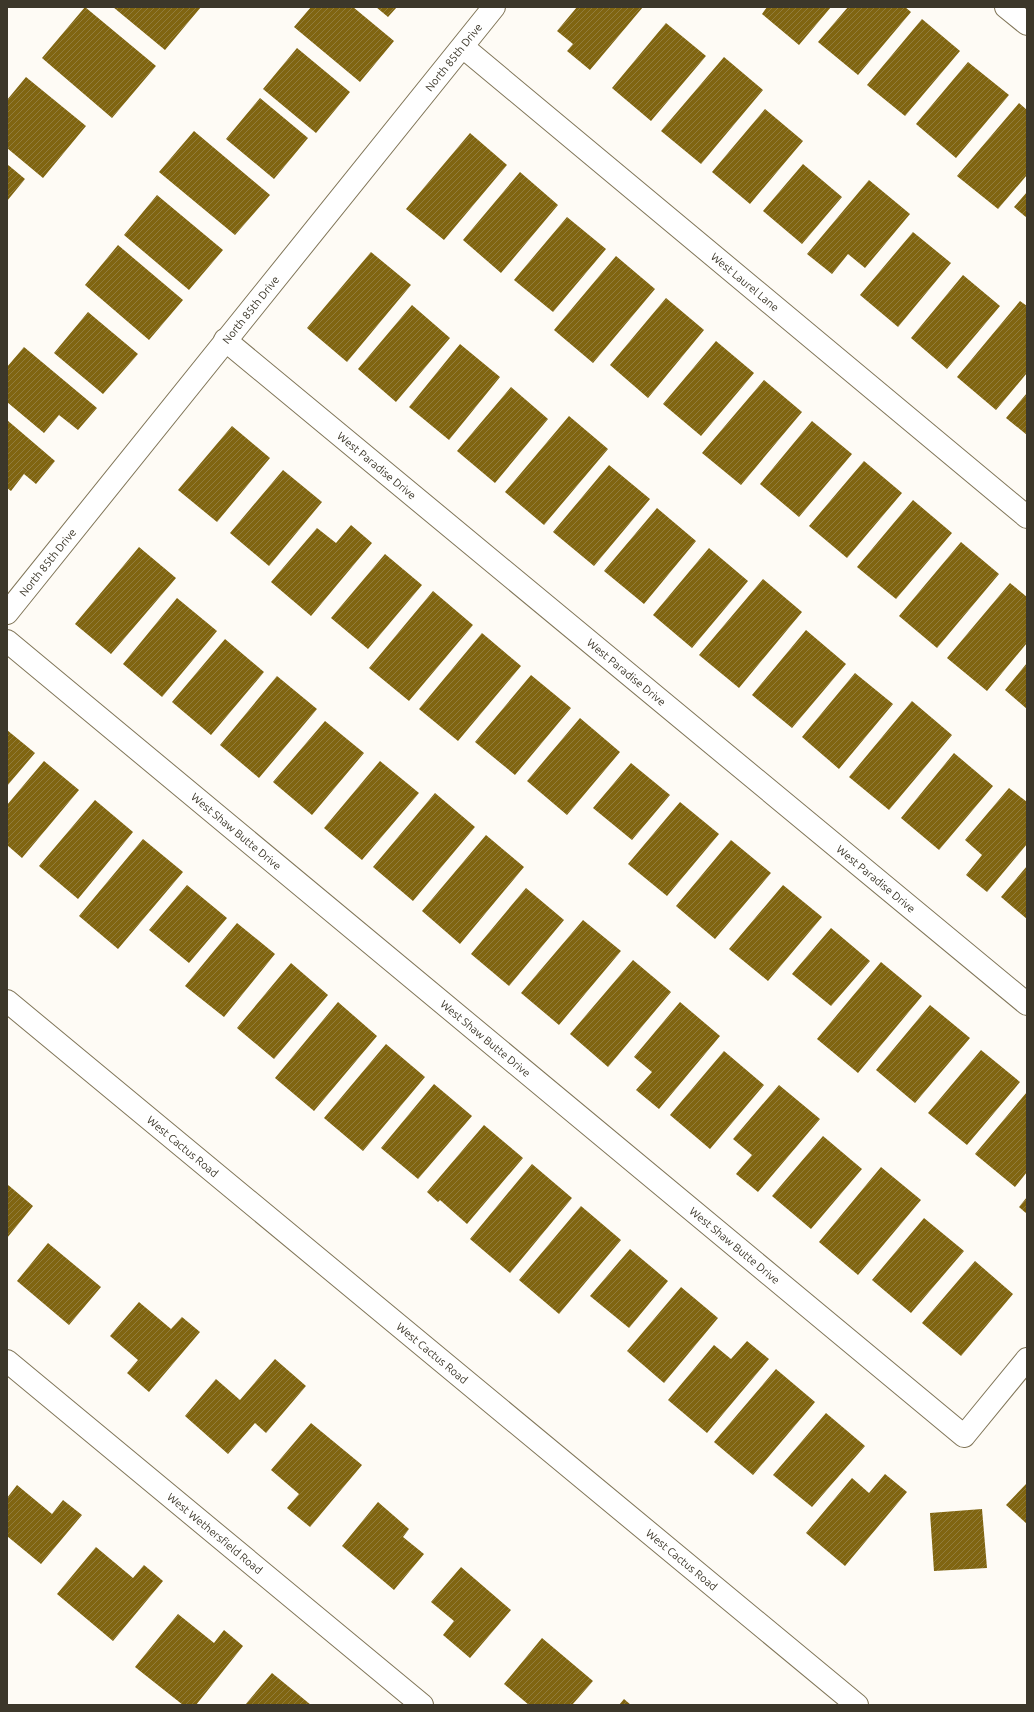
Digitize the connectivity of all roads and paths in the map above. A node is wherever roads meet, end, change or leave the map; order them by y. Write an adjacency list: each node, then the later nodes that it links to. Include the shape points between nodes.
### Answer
1 (494, 7): 4 (street, North 85th Drive)
2 (1006, 7): 3 (street)
3 (1027, 24)
4 (462, 47): 5 (street, North 85th Drive); 6 (street, West Laurel Lane)
5 (225, 340): 7 (street, North 85th Drive); 10 (street, West Paradise Drive)
6 (1027, 517)
7 (7, 613)
8 (7, 641): 11 (street, West Shaw Butte Drive, via 964,1436)
9 (7, 1001): 14 (street, West Cactus Road)
10 (1027, 1004)
11 (1027, 1358)
12 (7, 1362): 13 (street, West Wethersfield Road)
13 (422, 1705)
14 (857, 1705)

